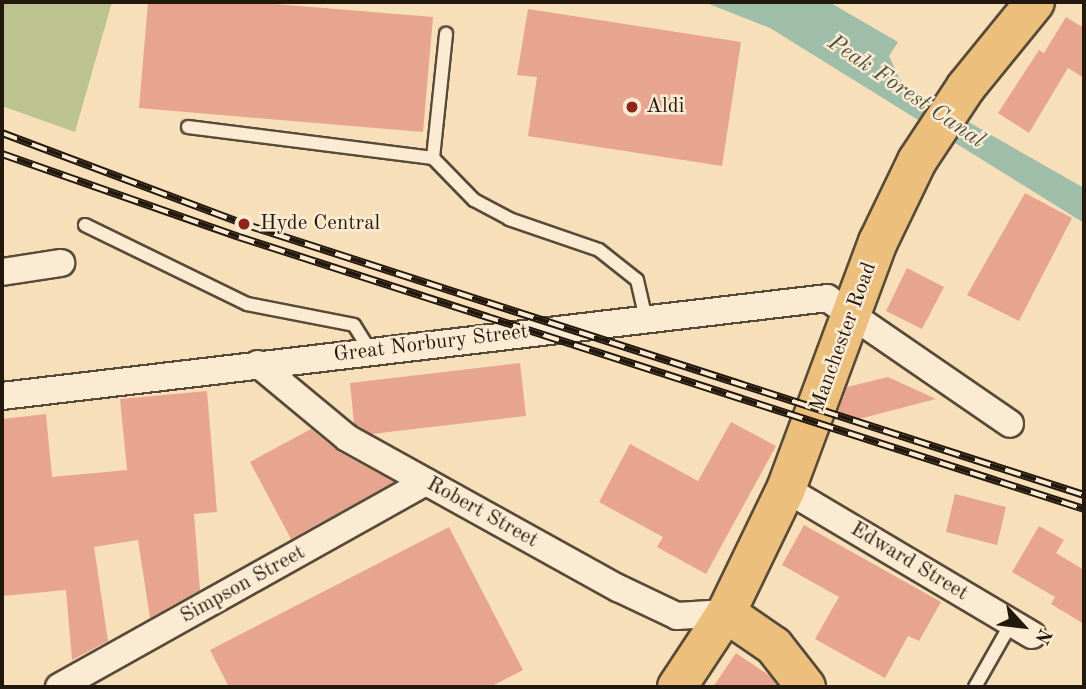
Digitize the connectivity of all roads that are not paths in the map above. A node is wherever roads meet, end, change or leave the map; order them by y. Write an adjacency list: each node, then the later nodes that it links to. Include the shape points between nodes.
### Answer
1 (1035, 2): 9 (main road, Manchester Road, via 967,87 917,161 878,242)
2 (446, 34): 4 (lane)
3 (188, 127): 4 (lane)
4 (433, 158): 8 (lane, via 474,200 509,219 598,250 636,280)
5 (85, 225): 10 (lane, via 247,304 354,325)
6 (61, 263): 7 (street)
7 (2, 272)
8 (646, 319): 9 (street, Great Norbury Street, via 827,298); 10 (street, Great Norbury Street)
9 (852, 319): 13 (street, Great Norbury Street); 15 (main road, Manchester Road)
10 (370, 351): 11 (street, Great Norbury Street)
11 (258, 364): 12 (street, Great Norbury Street); 14 (street, Robert Street, via 347,438)
12 (2, 396)
13 (1010, 424)
14 (426, 482): 16 (street, Robert Street, via 618,589 677,616); 18 (street, Simpson Street)
15 (786, 489): 16 (main road, Manchester Road); 17 (street, Edward Street)
16 (726, 613): 19 (main road, Manchester Road); 20 (main road, via 775,646)
17 (1022, 628): 21 (lane)
18 (59, 687)
19 (677, 687)
20 (806, 687)
21 (975, 687)

